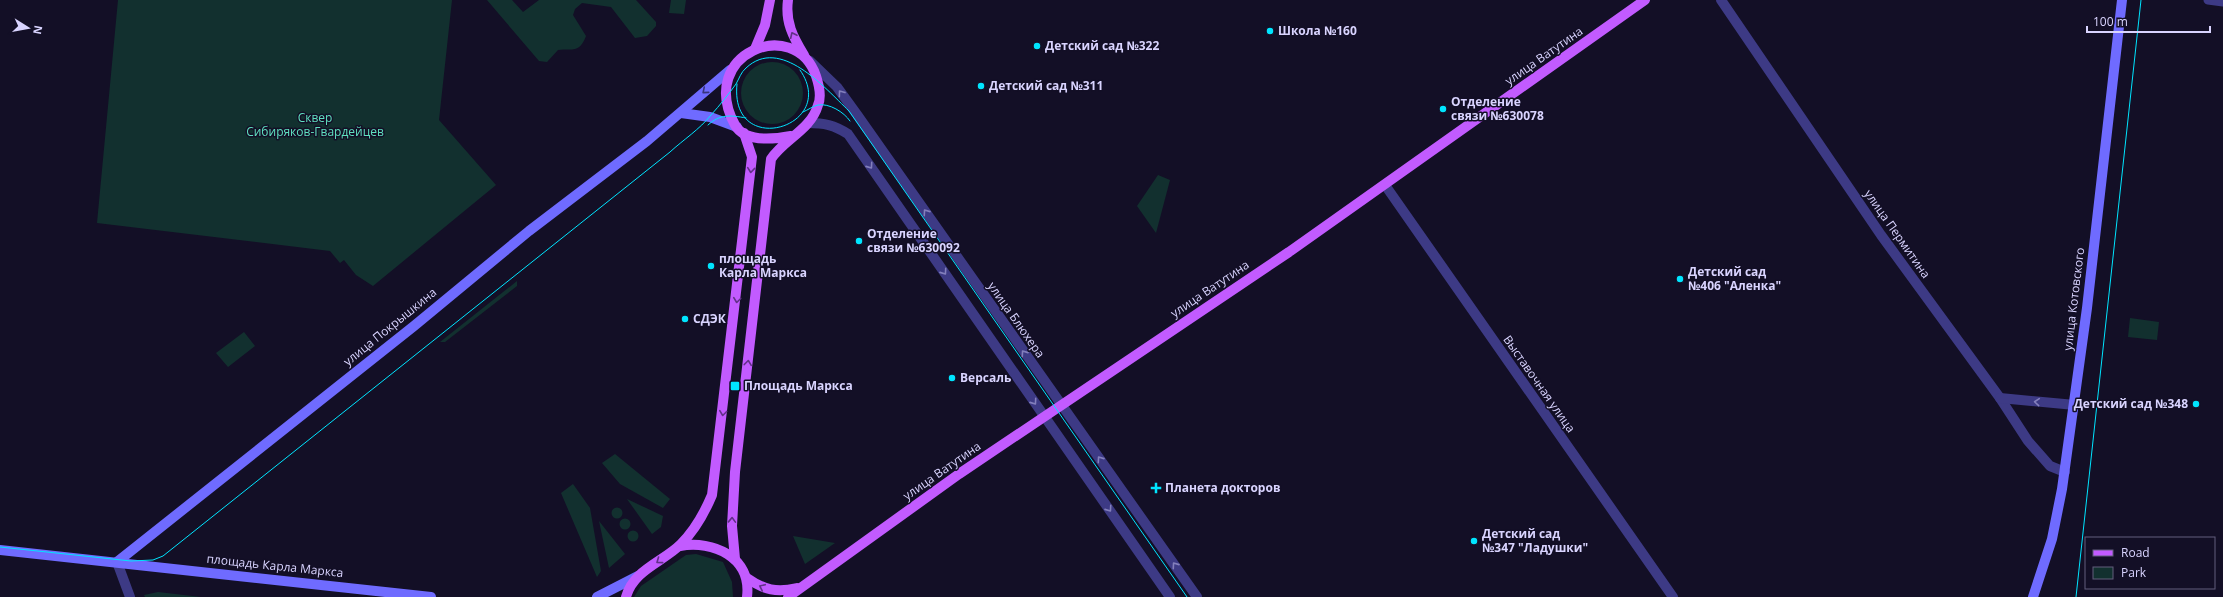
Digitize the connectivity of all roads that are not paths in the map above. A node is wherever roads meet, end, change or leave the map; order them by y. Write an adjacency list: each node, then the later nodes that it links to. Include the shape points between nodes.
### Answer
1 (770, 0): 8 (main road, via 765,25)
2 (788, 0): 9 (main road, one-way to 2, via 790,29 786,13)
3 (1645, 0): 15 (main road, улица Ватутина)
4 (1721, 0): 16 (street, улица Пермитина, via 1881,235)
5 (2122, 0): 18 (main road, улица Котовского)
6 (2208, 0): 7 (street)
7 (2223, 2)
8 (755, 49): 9 (main road, via 777,46 796,50); 10 (main road)
9 (807, 58): 12 (main road, via 818,82 820,94 819,104); 17 (street, улица Блюхера, one-way to 9, via 837,87)
10 (730, 70): 11 (main road, улица Покрышкина, one-way to 11); 13 (main road, via 725,98 730,115)
11 (681, 113): 13 (main road, via 710,117); 24 (main road, улица Покрышкина, via 529,231 414,326)
12 (808, 123): 14 (main road); 19 (street, one-way to 19, via 836,126 848,134)
13 (740, 130): 14 (main road, via 773,140); 21 (main road, one-way to 21, via 752,157 712,495 704,515)
14 (791, 136): 23 (main road, one-way to 14, via 732,526 735,472 771,159 778,147)
15 (1385, 185): 17 (main road, улица Ватутина); 36 (street, Выставочная улица)
16 (2000, 398): 18 (street, one-way to 16); 20 (street, улица Пермитина, via 2028,441 2050,466)
17 (1061, 404): 19 (main road, улица Ватутина); 35 (street, улица Блюхера, one-way to 17)
18 (2075, 405): 20 (main road, улица Котовского)
19 (1044, 416): 27 (main road, улица Ватутина); 34 (street, one-way to 34)
20 (2065, 472): 37 (main road, улица Котовского, via 2052,539)
21 (680, 546): 23 (main road, via 702,544 727,552); 25 (main road, one-way to 25)
22 (0, 550): 24 (main road, площадь Карла Маркса)
23 (735, 559): 26 (main road)
24 (116, 562): 28 (street); 29 (main road, площадь Карла Маркса)
25 (638, 576): 30 (main road); 31 (main road)
26 (747, 578): 27 (main road, one-way to 26, via 774,591); 32 (main road)
27 (805, 585): 33 (main road, улица Ватутина)
28 (130, 597)
29 (431, 597)
30 (597, 597)
31 (626, 597)
32 (747, 597)
33 (788, 597)
34 (1170, 597)
35 (1197, 597)
36 (1673, 597)
37 (2033, 597)

